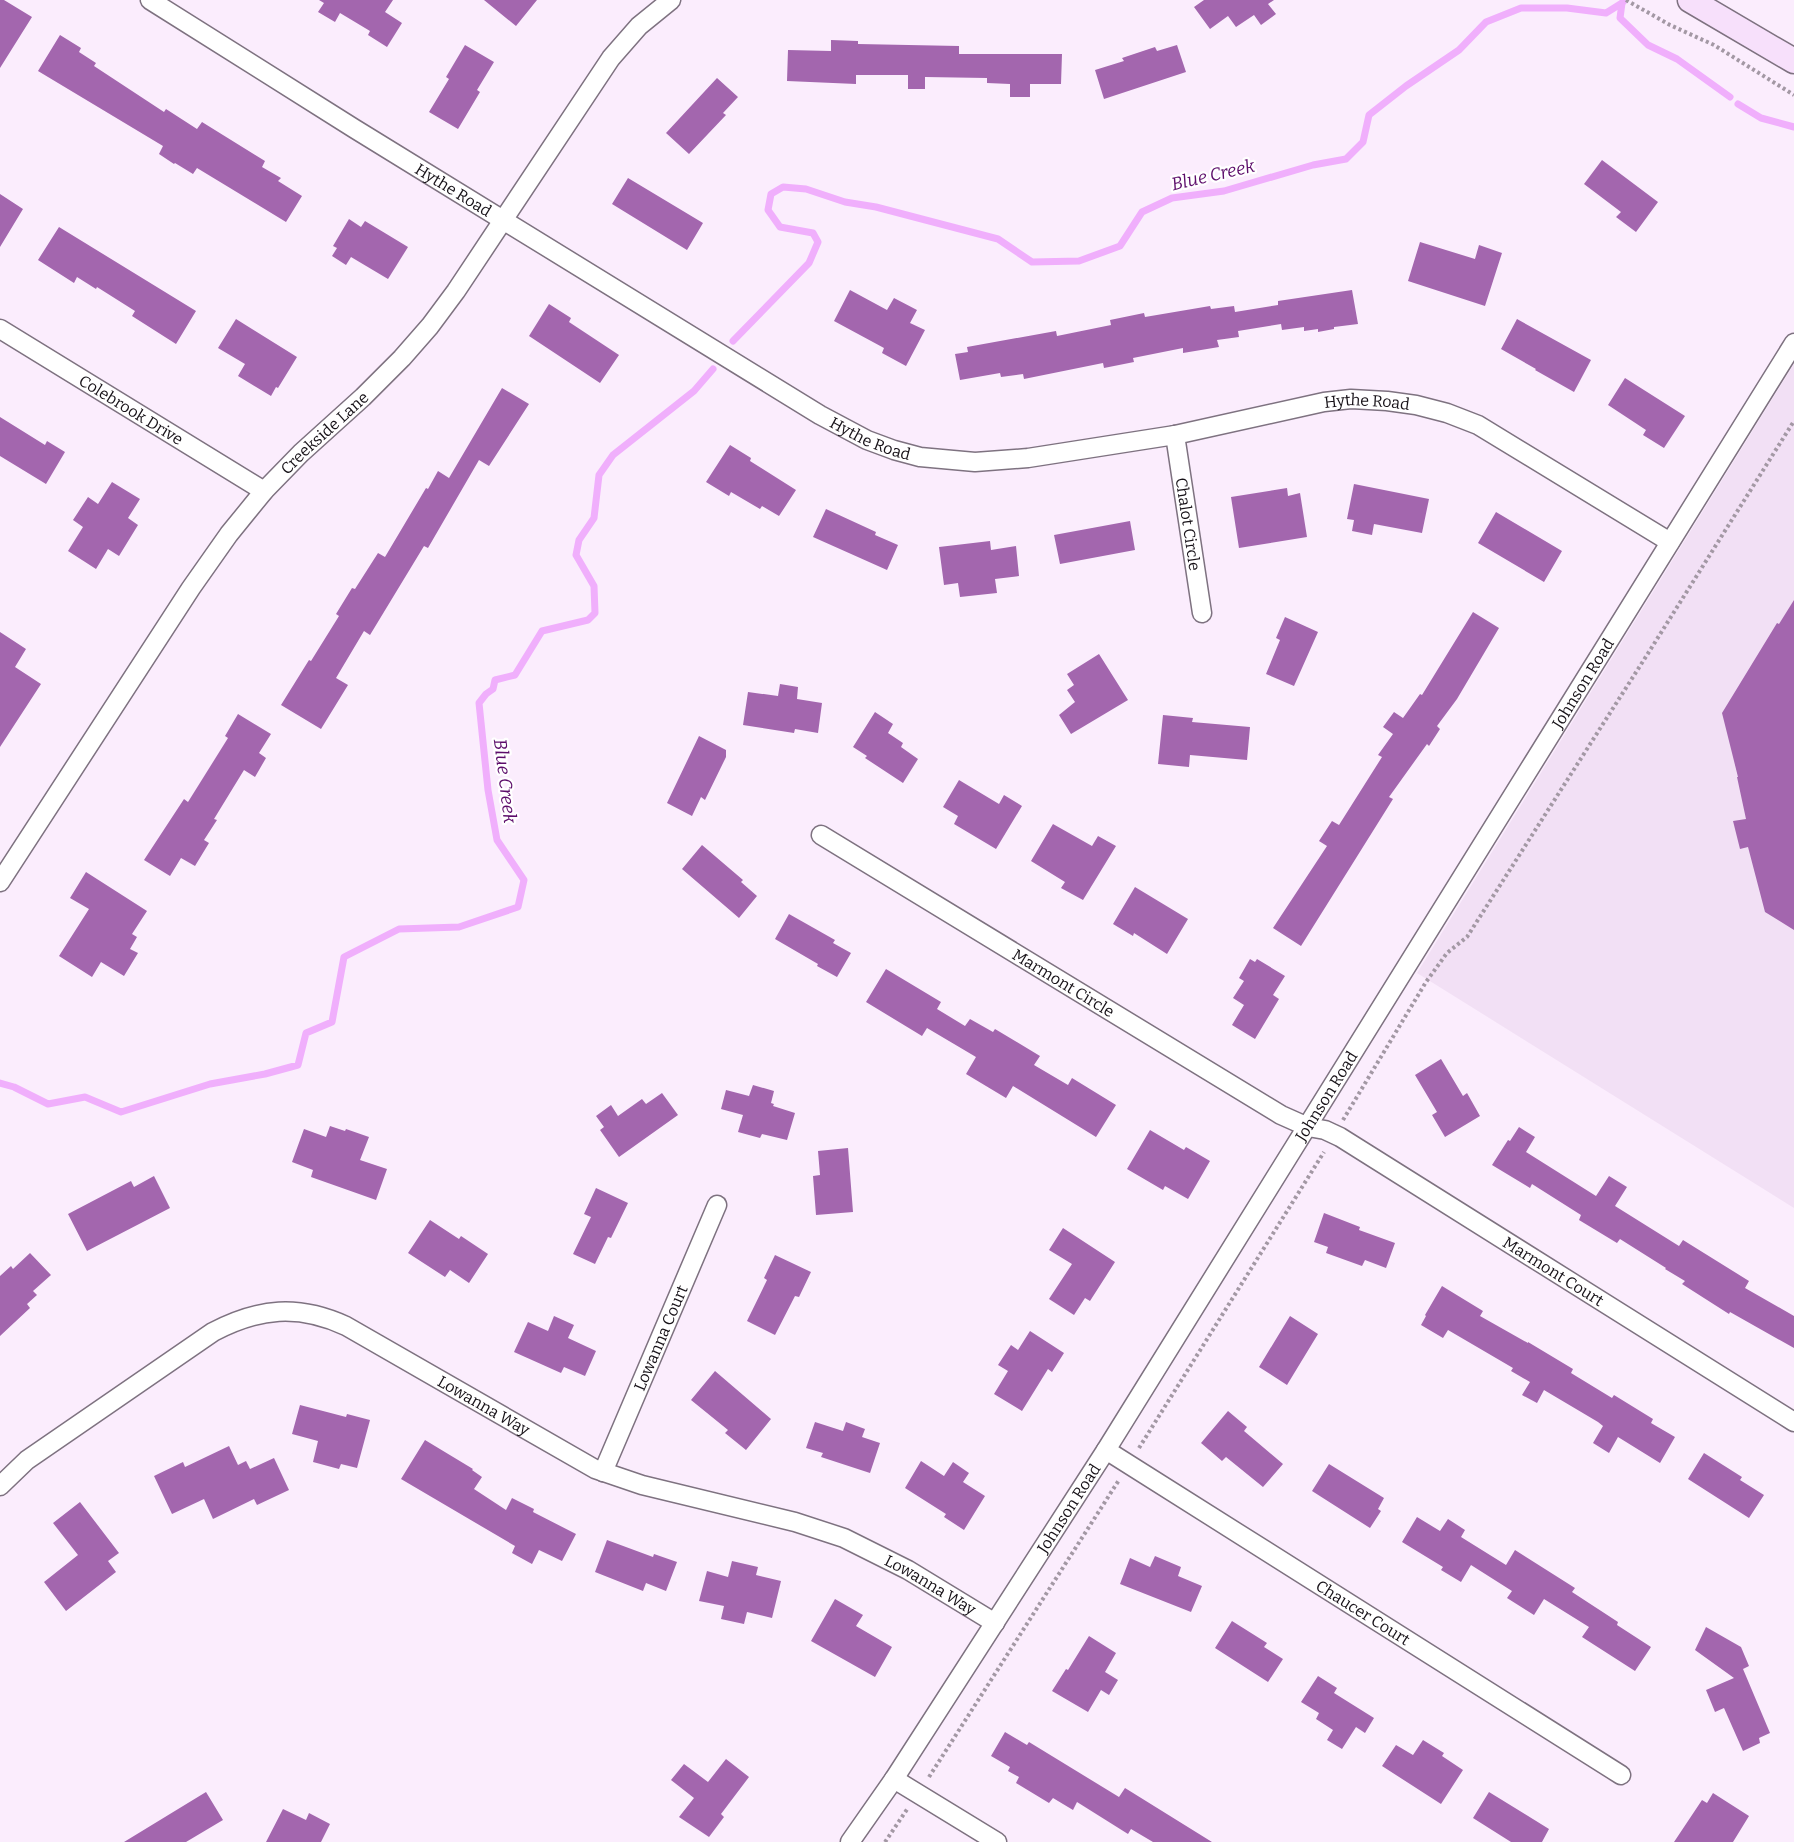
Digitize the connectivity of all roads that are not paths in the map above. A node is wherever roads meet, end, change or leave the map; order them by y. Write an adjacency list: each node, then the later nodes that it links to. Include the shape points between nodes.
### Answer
1 (150, 0): 5 (street, Hythe Road)
2 (671, 0): 5 (street, Creekside Lane, via 639,26 611,57)
3 (1690, 0): 4 (main road)
4 (1794, 61)
5 (503, 220): 8 (street, Hythe Road, via 820,415 894,450 948,460 1002,460); 9 (street, Creekside Lane, via 450,301 416,343)
6 (0, 329): 9 (street, Colebrook Drive)
7 (1794, 343): 10 (street, Johnson Road)
8 (1175, 435): 10 (street, Hythe Road, via 1324,402 1360,399 1416,405 1468,420 1497,435); 11 (street, Chalot Circle)
9 (264, 491): 13 (street, Creekside Lane, via 204,569)
10 (1670, 542): 14 (street, Johnson Road)
11 (1202, 613)
12 (821, 835): 14 (street, Marmont Circle, via 1281,1115)
13 (3, 873)
14 (1308, 1127): 16 (street, Marmont Court, via 1340,1137); 17 (street, Johnson Road)
15 (717, 1205): 18 (street, Lowanna Court)
16 (1794, 1422)
17 (1106, 1450): 20 (street, Johnson Road); 21 (street, Chaucer Court)
18 (603, 1472): 19 (street, Lowanna Way, via 346,1326 316,1314 283,1311 261,1313 213,1332 27,1460); 20 (street, Lowanna Way, via 844,1538 908,1570)
19 (0, 1486)
20 (995, 1623): 22 (street, Johnson Road)
21 (1621, 1775)
22 (894, 1779): 23 (street, Johnson Road); 24 (street)
23 (850, 1842)
24 (997, 1842)

